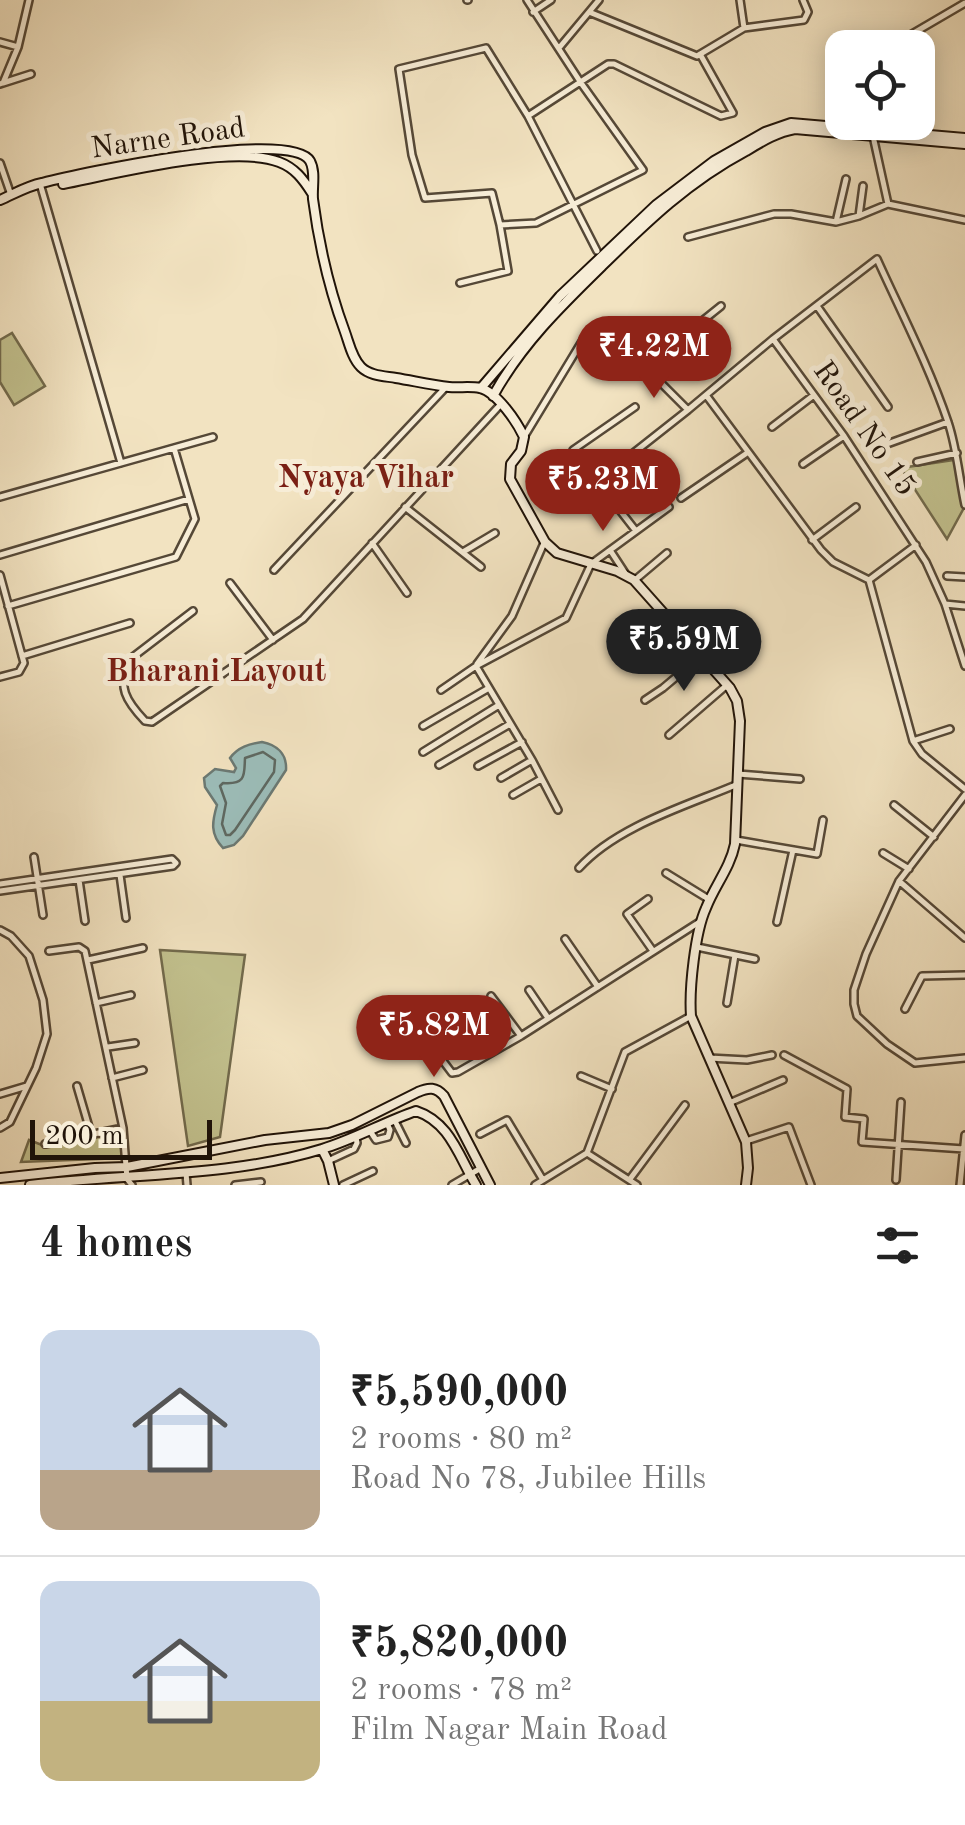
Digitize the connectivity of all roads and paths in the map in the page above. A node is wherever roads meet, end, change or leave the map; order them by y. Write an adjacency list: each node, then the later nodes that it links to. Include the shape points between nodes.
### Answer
1 (30, 0): 13 (street)
2 (527, 0): 8 (street)
3 (550, 0): 8 (street)
4 (598, 0): 9 (street)
5 (740, 0): 10 (street)
6 (803, 0): 10 (street, via 804,20)
7 (965, 3): 11 (street)
8 (533, 12): 14 (street)
9 (589, 12): 14 (street); 15 (street)
10 (744, 28): 15 (street)
11 (919, 30)
12 (0, 42): 13 (street)
13 (18, 48): 18 (street)
14 (559, 48): 17 (street)
15 (700, 54): 17 (street, via 734,113 721,116 614,64)
16 (31, 74): 18 (street)
17 (581, 83): 19 (street); 33 (street, via 643,170)
18 (2, 84)
19 (528, 116): 33 (street); 38 (street, via 486,48 399,69 425,198 492,193)
20 (825, 128): 47 (main road, via 787,124 701,170 560,296)
21 (825, 131): 49 (main road, via 790,130 702,177 564,302)
22 (935, 136): 25 (main road)
23 (935, 138): 25 (main road)
24 (874, 140): 34 (street)
25 (965, 141)
26 (0, 163): 31 (street)
27 (846, 179): 37 (street)
28 (863, 186): 35 (street)
29 (41, 188): 30 (main road, Narne Road, via 248,157 291,168); 32 (main road, Narne Road); 65 (street)
30 (312, 193): 31 (main road, Narne Road, via 314,173 306,156 249,148 111,168); 46 (main road, Narne Road, via 325,268 357,362 377,375)
31 (10, 195): 32 (main road, Narne Road)
32 (0, 203)
33 (573, 204): 38 (street, via 536,223); 40 (street)
34 (888, 204): 35 (street); 36 (street)
35 (859, 216): 37 (street)
36 (965, 220)
37 (836, 222): 39 (street, via 774,214)
38 (500, 226): 41 (street, via 508,270)
39 (688, 237)
40 (596, 251)
41 (460, 284)
42 (721, 306): 54 (street, via 644,366)
43 (817, 306): 45 (street); 53 (street); 55 (street, via 877,259)
44 (584, 338): 59 (street)
45 (773, 338): 48 (street, Road No 15); 50 (street)
46 (446, 387): 47 (main road, Narne Road); 87 (street)
47 (481, 388): 49 (main road, Narne Road)
48 (814, 395): 56 (street); 57 (street, Road No 15)
49 (494, 396): 51 (main road, Narne Road)
50 (706, 396): 54 (street); 62 (street)
51 (501, 404): 59 (main road, Narne Road); 73 (street)
52 (635, 407): 67 (street, via 573,450)
53 (888, 407)
54 (688, 410): 67 (street)
55 (948, 422): 61 (street); 63 (street)
56 (772, 427)
57 (844, 436): 66 (street); 80 (street, Road No 15)
58 (212, 437): 60 (street)
59 (524, 438): 78 (main road, via 510,480)
60 (174, 448): 65 (street); 70 (street)
61 (876, 448)
62 (747, 453): 69 (street); 77 (street)
63 (956, 453): 64 (street); 71 (street)
64 (917, 462)
65 (120, 463): 68 (street)
66 (803, 464)
67 (598, 480): 75 (street)
68 (0, 498)
69 (680, 498)
70 (190, 499): 84 (street); 96 (street, via 195,518 176,557)
71 (965, 505)
72 (856, 506): 77 (street)
73 (406, 507): 79 (street); 82 (street)
74 (669, 508): 75 (street)
75 (636, 531): 81 (street)
76 (496, 533): 82 (street)
77 (812, 540): 92 (street, via 833,562)
78 (545, 542): 85 (main road); 105 (street, via 512,616)
79 (372, 543): 94 (street); 102 (street, via 303,618)
80 (916, 546): 92 (street); 95 (street, Road No 15)
81 (610, 550): 85 (street); 91 (street)
82 (462, 552): 86 (street)
83 (668, 553): 91 (street)
84 (0, 555)
85 (591, 564): 91 (main road); 105 (street, via 566,618)
86 (481, 567)
87 (274, 570)
88 (0, 575): 96 (street)
89 (946, 576): 90 (street)
90 (965, 577)
91 (631, 579): 99 (main road)
92 (869, 580): 117 (street)
93 (230, 584): 102 (street)
94 (407, 593)
95 (946, 604): 97 (street); 106 (street, Road No 15)
96 (8, 606): 103 (street)
97 (965, 606)
98 (193, 610): 102 (street, via 129,660 122,684 145,721)
99 (660, 610): 101 (street); 104 (main road)
100 (130, 623): 103 (street)
101 (626, 635)
102 (272, 640)
103 (22, 656): 107 (street, via 19,672)
104 (701, 656): 108 (main road); 111 (street)
105 (476, 666): 109 (street); 110 (street)
106 (965, 666)
107 (0, 677)
108 (728, 686): 116 (street); 123 (main road, via 738,701)
109 (489, 688): 112 (street); 114 (street)
110 (442, 690)
111 (645, 700)
112 (499, 705): 113 (street); 119 (street)
113 (510, 724): 118 (street); 121 (street)
114 (423, 726)
115 (950, 729): 117 (street)
116 (668, 735)
117 (913, 741): 128 (street)
118 (522, 742): 120 (street); 122 (street)
119 (423, 752)
120 (532, 760): 124 (street); 125 (street)
121 (439, 765)
122 (478, 766)
123 (738, 774): 126 (street); 127 (main road)
124 (501, 778)
125 (542, 778): 129 (street); 131 (street)
126 (800, 779)
127 (738, 784): 134 (main road); 138 (street, via 599,847)
128 (965, 792): 133 (street)
129 (513, 795)
130 (894, 805): 133 (street)
131 (558, 810)
132 (823, 820): 135 (street, via 818,854)
133 (934, 836): 139 (street)
134 (736, 840): 135 (street); 147 (main road)
135 (793, 850): 152 (street)
136 (883, 853): 139 (street)
137 (34, 857): 144 (street)
138 (579, 868)
139 (909, 869): 143 (street)
140 (666, 873): 147 (street)
141 (120, 875): 142 (street); 144 (street, via 176,863); 149 (street)
142 (79, 880): 144 (street); 150 (street)
143 (899, 881): 154 (street); 180 (street, via 854,990 857,1016 915,1062)
144 (38, 883): 145 (street); 148 (street)
145 (0, 888)
146 (648, 899): 159 (street, via 627,914)
147 (710, 900): 151 (main road)
148 (44, 915)
149 (126, 918)
150 (84, 921)
151 (701, 921): 156 (main road); 159 (street)
152 (777, 922)
153 (0, 930): 185 (street, via 22,946 43,1000 48,1034)
154 (965, 938)
155 (565, 939): 164 (street)
156 (697, 947): 160 (street); 171 (main road)
157 (144, 948): 162 (street)
158 (49, 951): 162 (street, via 81,947)
159 (654, 951): 164 (street)
160 (736, 955): 161 (street); 169 (street)
161 (755, 959)
162 (87, 960): 168 (street)
163 (965, 975): 170 (street, via 922,976)
164 (598, 987): 172 (street)
165 (529, 990): 172 (street)
166 (132, 995): 168 (street)
167 (491, 996): 173 (street)
168 (96, 1003): 176 (street)
169 (727, 1003)
170 (905, 1009)
171 (691, 1016): 179 (main road); 187 (street, via 625,1052)
172 (548, 1018): 173 (street)
173 (521, 1036): 175 (street, via 452,1073)
174 (135, 1042): 176 (street)
175 (430, 1046)
176 (107, 1048): 183 (street)
177 (772, 1055): 179 (street)
178 (784, 1055): 202 (street, via 847,1089 846,1117 864,1119 862,1142)
179 (709, 1058): 190 (main road)
180 (965, 1058)
181 (142, 1070): 183 (street)
182 (580, 1076): 187 (street)
183 (112, 1078): 194 (street)
184 (782, 1080): 190 (street)
185 (27, 1086): 188 (street); 193 (street, via 10,1122)
186 (77, 1086): 195 (street)
187 (612, 1090): 205 (street)
188 (0, 1094)
189 (900, 1102): 202 (street)
190 (729, 1104): 199 (main road)
191 (685, 1105): 215 (street)
192 (390, 1121): 198 (main road); 200 (street); 212 (main road, via 416,1111 433,1118)
193 (0, 1128)
194 (124, 1128): 195 (street); 208 (street)
195 (90, 1134): 201 (street)
196 (480, 1134): 214 (street, via 507,1120)
197 (965, 1135): 204 (street)
198 (356, 1136): 203 (main road); 207 (street, via 354,1149)
199 (746, 1142): 229 (main road); 230 (street, via 789,1127)
200 (406, 1143)
201 (45, 1144)
202 (897, 1144): 204 (street); 216 (street)
203 (322, 1150): 207 (main road); 211 (main road)
204 (964, 1150): 206 (street)
205 (587, 1153): 214 (street); 215 (street)
206 (964, 1159): 231 (street)
207 (328, 1160): 222 (main road)
208 (127, 1167): 209 (main road, via 329,1133 435,1088); 213 (main road); 217 (street)
209 (481, 1168): 212 (street); 226 (main road)
210 (373, 1171): 223 (street)
211 (186, 1173): 217 (main road); 219 (street)
212 (470, 1175): 224 (street); 225 (main road)
213 (0, 1178)
214 (543, 1180): 227 (street)
215 (630, 1180): 228 (street)
216 (896, 1180)
217 (130, 1182): 218 (main road)
218 (34, 1185)
219 (187, 1185)
220 (235, 1185): 221 (street)
221 (262, 1185)
222 (334, 1185)
223 (343, 1185)
224 (452, 1185)
225 (476, 1185)
226 (490, 1185)
227 (534, 1185)
228 (638, 1185)
229 (746, 1185)
230 (811, 1185)
231 (960, 1185)

